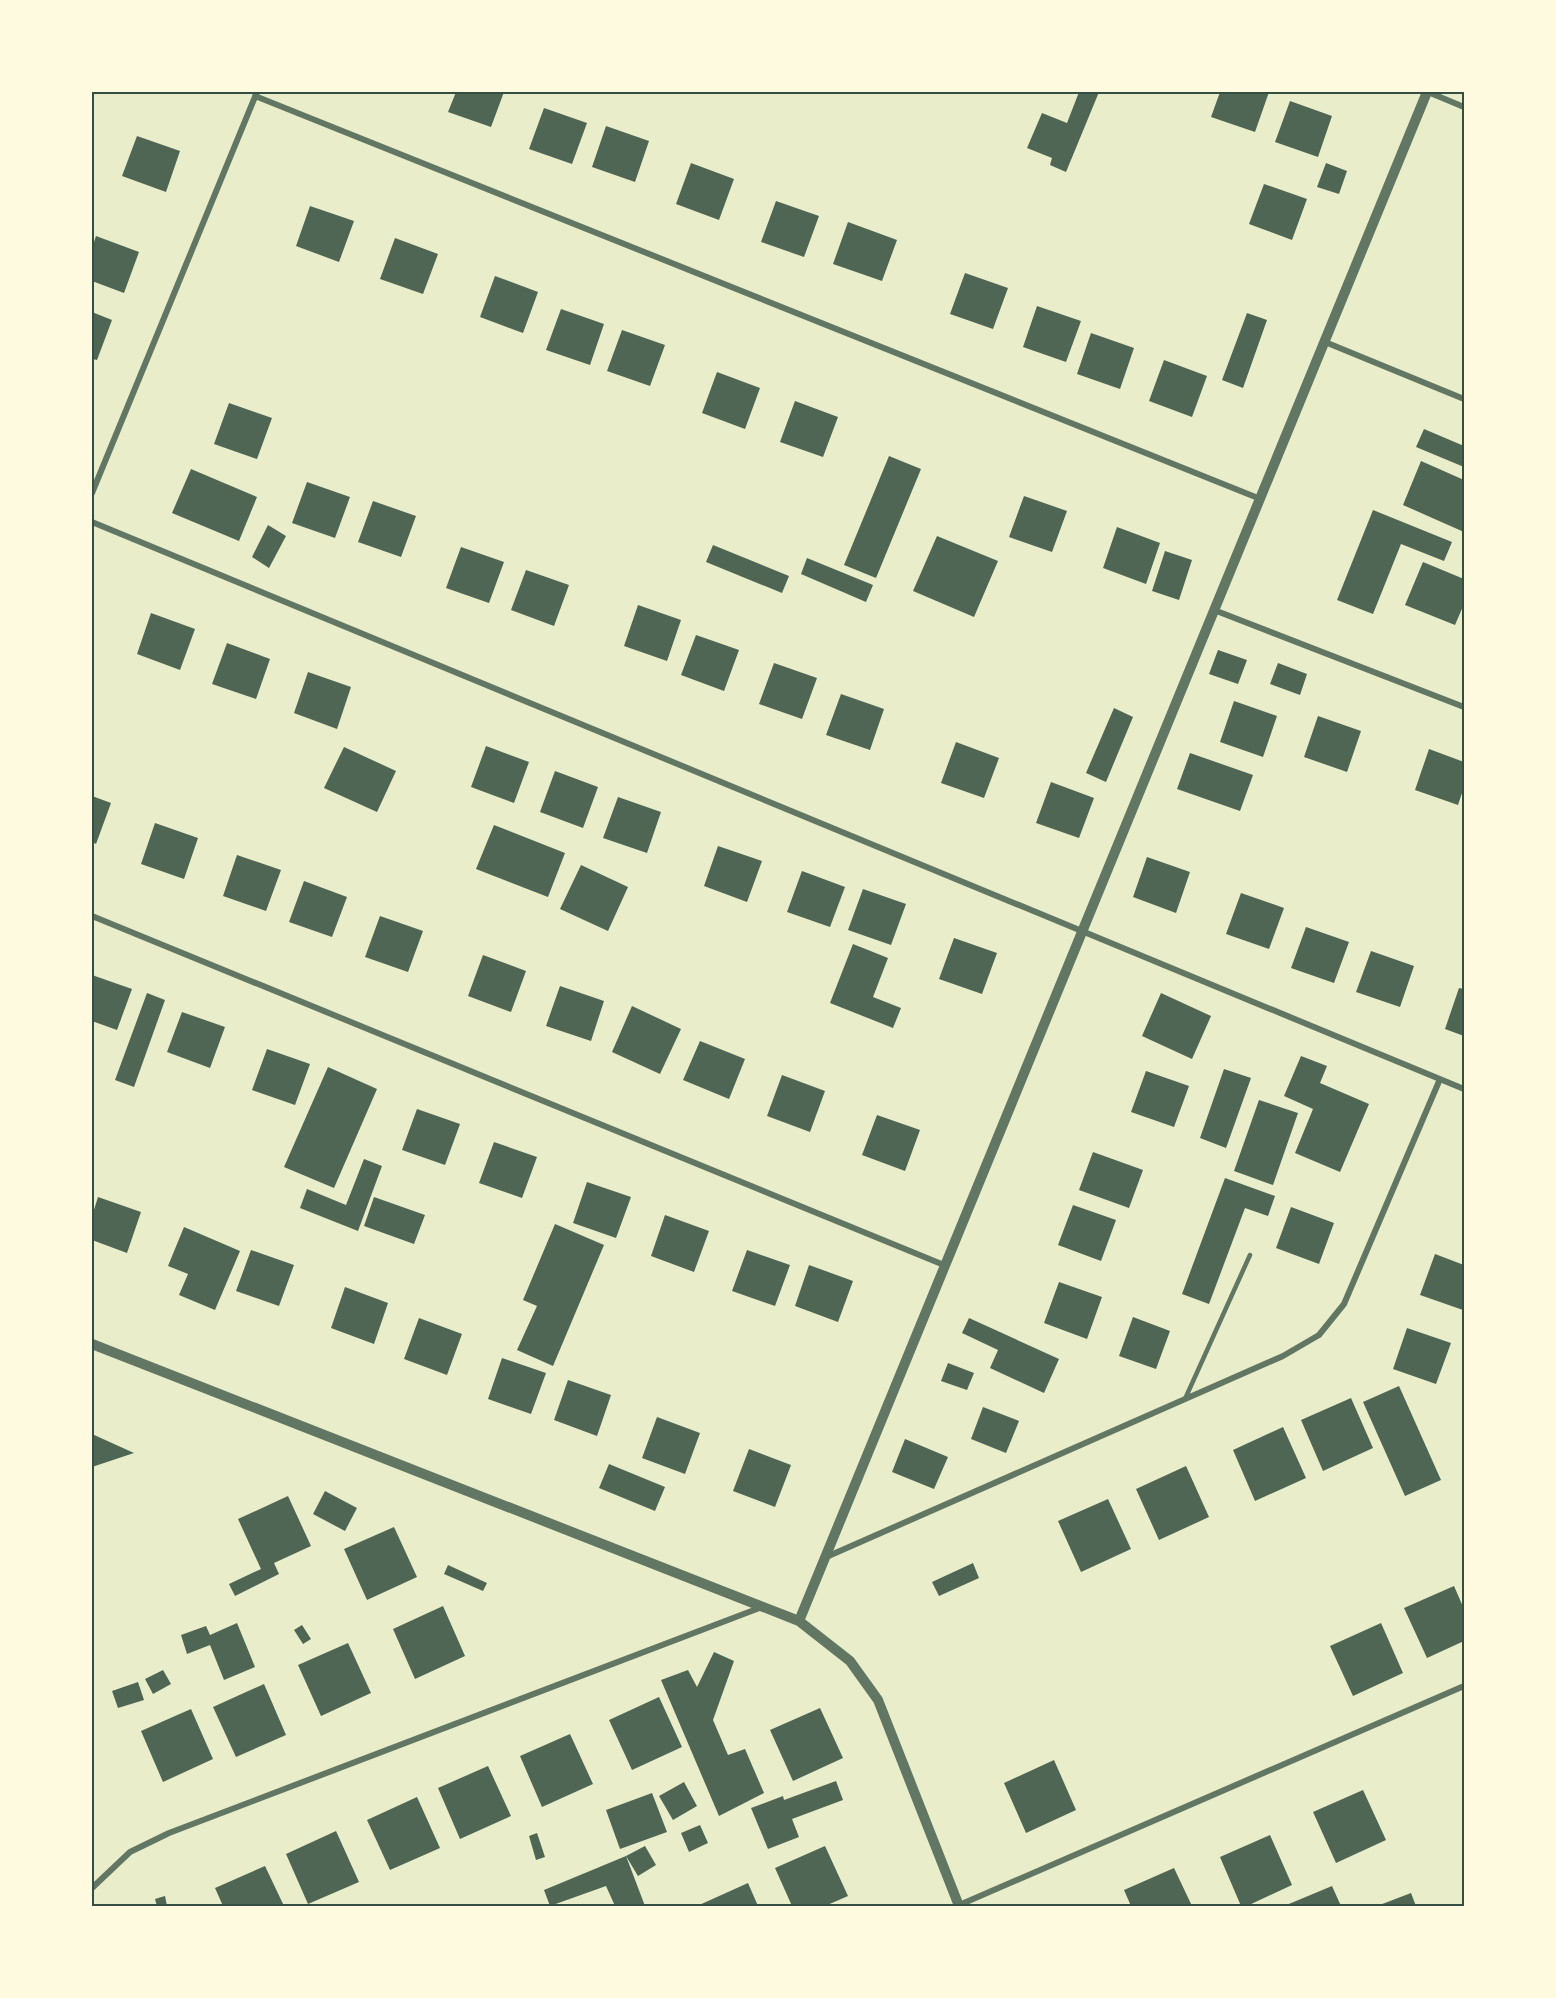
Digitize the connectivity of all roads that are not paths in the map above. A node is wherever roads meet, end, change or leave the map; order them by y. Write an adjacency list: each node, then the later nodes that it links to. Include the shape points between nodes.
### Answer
1 (1427, 92): 3 (street); 4 (street)
2 (256, 94): 6 (street); 7 (street)
3 (1464, 107)
4 (1325, 342): 5 (street); 7 (street)
5 (1464, 399)
6 (92, 494)
7 (1258, 498): 9 (street)
8 (92, 522): 12 (street)
9 (1213, 610): 10 (street); 12 (street)
10 (1464, 707)
11 (92, 915): 16 (street)
12 (1083, 932): 13 (street); 16 (street)
13 (1440, 1079): 14 (street); 18 (street, via 1338,1312 1319,1335 1292,1351)
14 (1464, 1089)
15 (1250, 1255): 18 (lane)
16 (944, 1265): 19 (street)
17 (92, 1344): 20 (street)
18 (1185, 1399): 19 (street)
19 (824, 1558): 21 (street)
20 (763, 1607): 21 (street); 23 (street, via 169,1833 130,1852)
21 (799, 1621): 24 (street, via 850,1662 878,1700)
22 (1464, 1686): 24 (street)
23 (92, 1888)
24 (958, 1906)

